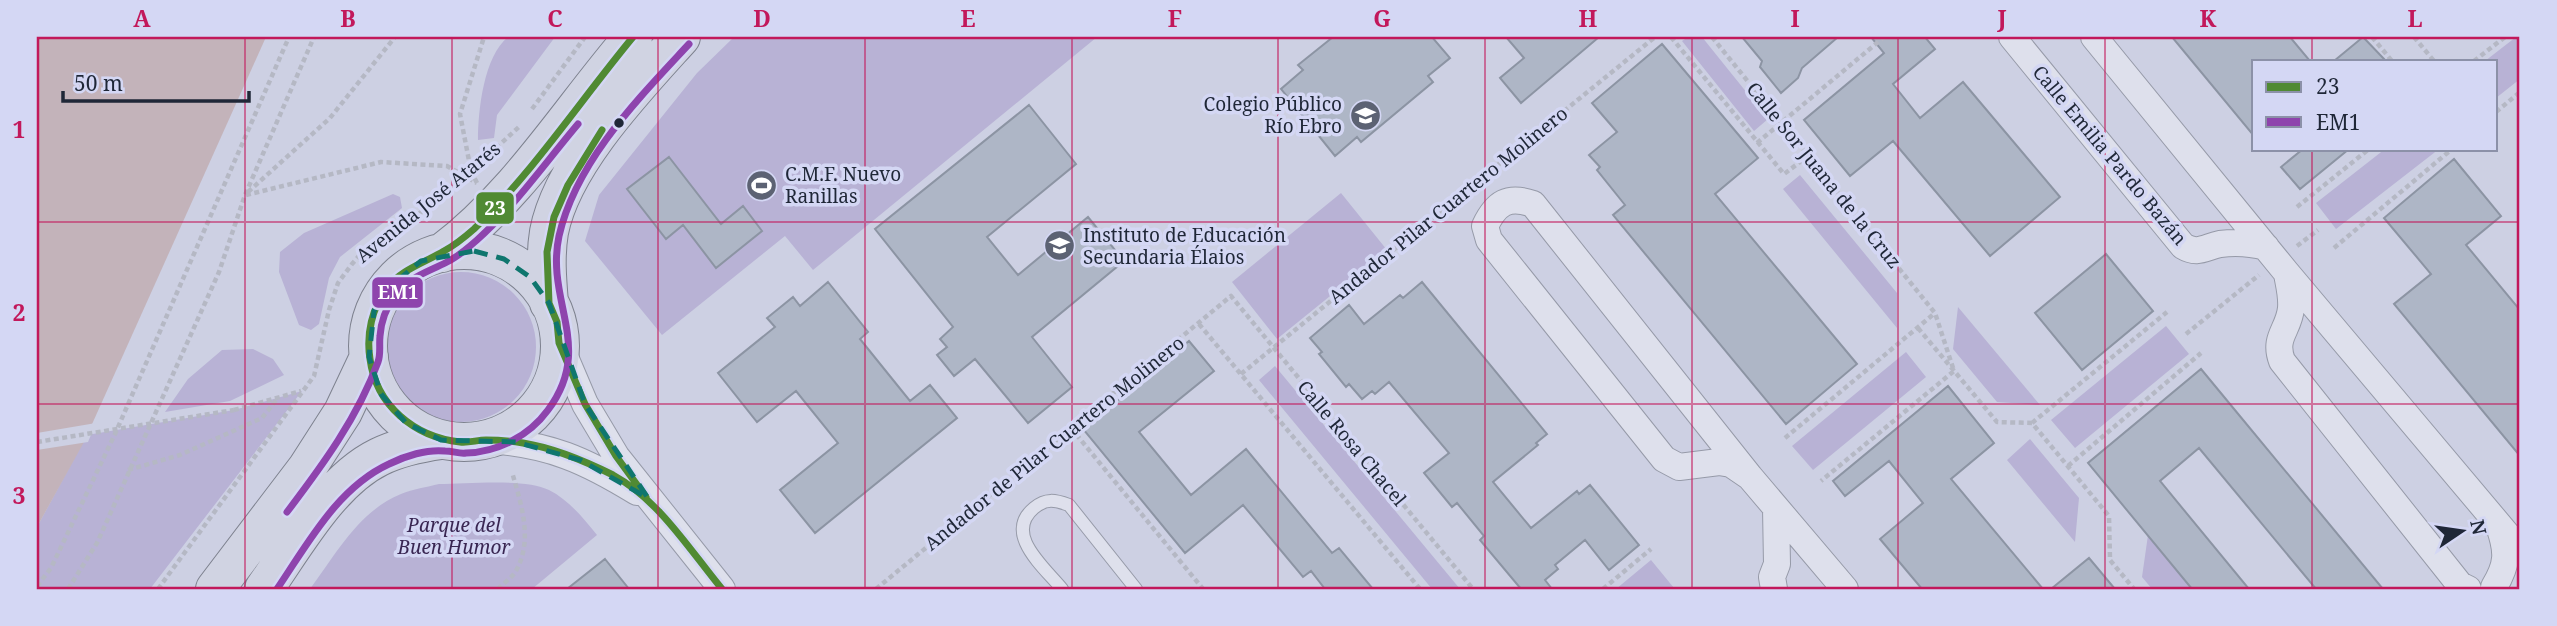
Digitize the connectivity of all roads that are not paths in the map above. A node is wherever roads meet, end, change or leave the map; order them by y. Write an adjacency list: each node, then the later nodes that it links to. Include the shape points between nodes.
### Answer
1 (633, 37): 7 (main road, Avenida José Atarés, via 507,193 469,233)
2 (681, 37): 9 (main road, via 611,118 568,185 550,231)
3 (2012, 37): 6 (street, Calle Emilia Pardo Bazán, via 2183,246 2199,251)
4 (2094, 37): 5 (street, Calle Emilia Pardo Bazán)
5 (2220, 190): 6 (street, Calle Emilia Pardo Bazán, via 2228,221); 8 (street, Calle Emilia Pardo Bazán)
6 (2218, 245): 8 (street, Calle Emilia Pardo Bazán, via 2251,243)
7 (442, 253): 9 (main road, via 474,251 504,259 530,277); 13 (main road, via 411,267 385,291 369,334)
8 (2277, 260): 10 (street, via 2291,307); 11 (street, Calle Emilia Pardo Bazán)
9 (549, 303): 12 (main road)
10 (2287, 326): 11 (street, Calle Emilia Pardo Bazán, via 2315,321); 32 (street, via 2278,344 2282,361 2460,585)
11 (2338, 334): 21 (street, Calle Emilia Pardo Bazán)
12 (559, 343): 16 (main road, via 555,375 540,404 507,432); 19 (street, via 585,404)
13 (369, 358): 15 (main road, via 380,394 392,410 406,423); 26 (main road, via 343,412 307,468)
14 (1710, 425): 17 (street, via 1713,441 1708,456); 17 (street, via 1534,204 1518,198 1492,212 1485,226 1489,240 1664,459 1679,467); 18 (street)
15 (441, 440): 16 (main road); 27 (main road, via 378,457 352,474)
16 (486, 440): 19 (street, via 551,449)
17 (1694, 466): 18 (street, via 1731,464)
18 (1750, 477): 20 (street)
19 (648, 498): 28 (street)
20 (1776, 508): 23 (street); 24 (street)
21 (2498, 525): 22 (street, Calle Emilia Pardo Bazán); 25 (street, Calle Emilia Pardo Bazán, via 2506,558)
22 (2520, 551)
23 (1818, 555): 24 (street, via 1796,551); 31 (street)
24 (1776, 576)
25 (2501, 587)
26 (215, 589)
27 (264, 589)
28 (722, 589)
29 (1062, 589): 30 (lane, via 1024,542 1020,528 1027,514 1053,500 1069,505)
30 (1136, 589)
31 (1845, 589)
32 (2468, 589)

